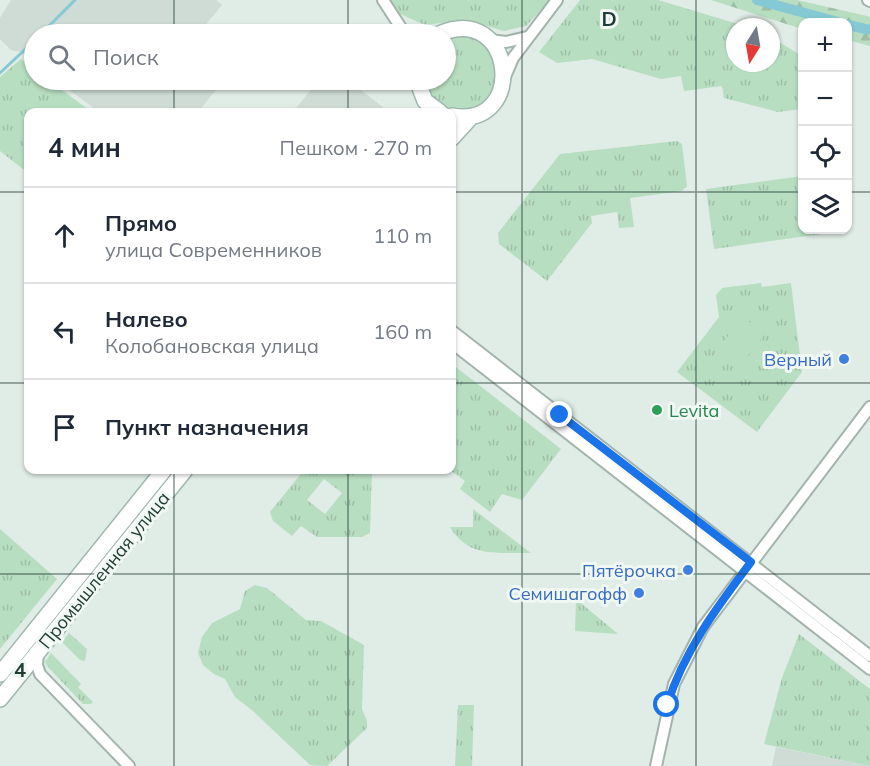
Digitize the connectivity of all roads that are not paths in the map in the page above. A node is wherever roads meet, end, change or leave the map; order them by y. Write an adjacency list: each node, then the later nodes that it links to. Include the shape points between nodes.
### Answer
1 (383, 0): 3 (street)
2 (557, 0): 5 (street)
3 (398, 24)
4 (456, 31): 6 (street, via 466,29)
5 (527, 37): 6 (street, via 506,42); 7 (street)
6 (489, 40): 7 (street, via 503,62)
7 (504, 79): 11 (street, via 494,102)
8 (420, 90): 9 (street)
9 (432, 108)
10 (456, 116): 11 (street)
11 (472, 116): 12 (street)
12 (456, 134)
13 (456, 334): 18 (street)
14 (456, 346): 18 (street)
15 (870, 408): 18 (street)
16 (161, 474): 22 (street, Промышленная улица)
17 (181, 474): 19 (street, Промышленная улица)
18 (748, 566): 20 (street); 21 (street); 27 (street, via 703,627 681,668 667,705)
19 (38, 652): 23 (street); 24 (street, Промышленная улица)
20 (870, 656)
21 (870, 669)
22 (0, 674)
23 (40, 674): 24 (street); 26 (street)
24 (18, 677): 25 (street, Промышленная улица)
25 (0, 699)
26 (129, 766)
27 (656, 766)

